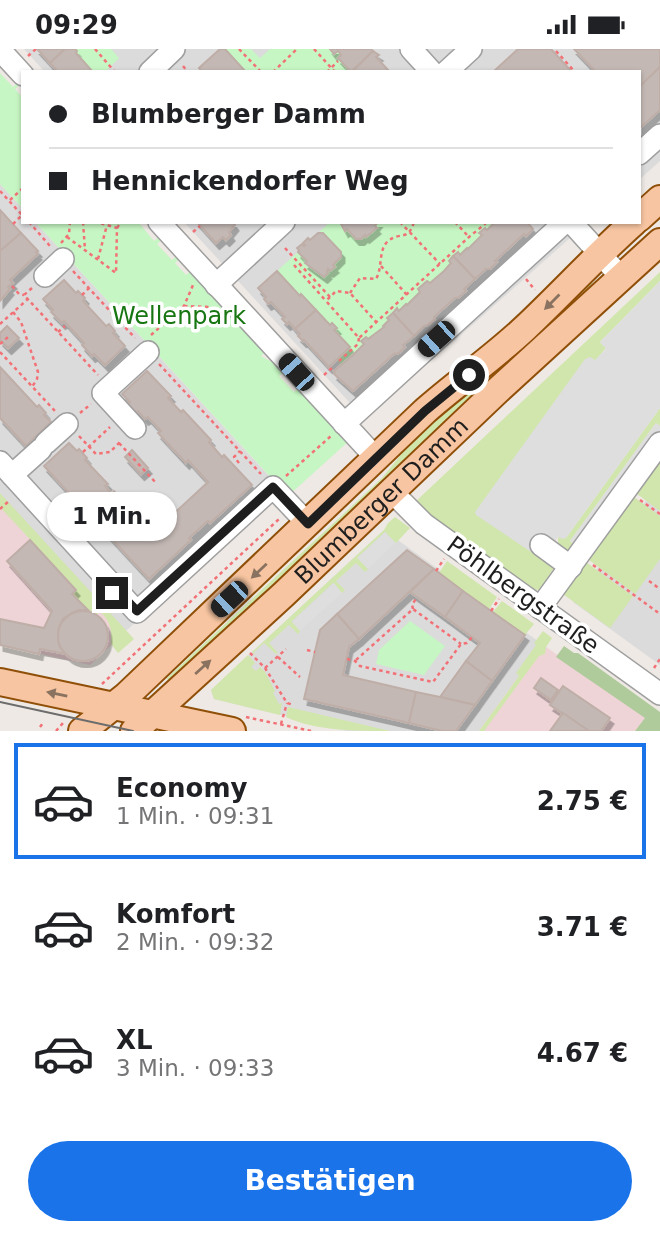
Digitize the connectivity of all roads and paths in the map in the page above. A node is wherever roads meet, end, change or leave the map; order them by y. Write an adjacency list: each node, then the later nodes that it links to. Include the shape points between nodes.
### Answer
1 (36, 49): 12 (path)
2 (95, 49): 14 (path)
3 (239, 49): 16 (path)
4 (297, 49): 17 (path)
5 (314, 49): 13 (path)
6 (411, 49): 18 (street)
7 (471, 49): 19 (street)
8 (0, 50): 12 (street)
9 (556, 51): 20 (path)
10 (179, 58): 15 (street)
11 (338, 61): 13 (path)
12 (25, 66)
13 (331, 68)
14 (113, 70)
15 (154, 70)
16 (259, 70)
17 (274, 70)
18 (430, 70)
19 (448, 70)
20 (573, 70)
21 (660, 135): 22 (street)
22 (641, 153)
23 (21, 190): 26 (path)
24 (0, 191): 26 (path)
25 (660, 199): 28 (main road)
26 (8, 200): 27 (path)
27 (21, 215)
28 (641, 216)
29 (21, 217): 30 (path)
30 (13, 224)
31 (70, 224): 52 (path, via 67,237)
32 (83, 224): 52 (path)
33 (104, 224): 44 (path)
34 (120, 224): 46 (path)
35 (161, 224): 63 (street)
36 (282, 224): 63 (street)
37 (402, 224): 47 (path)
38 (413, 224): 47 (path)
39 (458, 224): 49 (path)
40 (485, 224): 49 (path)
41 (563, 224): 94 (street)
42 (573, 224): 53 (street)
43 (632, 224): 53 (main road, Blumberger Damm)
44 (107, 225): 46 (path); 55 (path)
45 (200, 226): 48 (path)
46 (117, 228): 55 (path, via 116,273)
47 (410, 232): 56 (path); 58 (path, via 389,240 382,251)
48 (191, 234)
49 (469, 237): 56 (path)
50 (660, 242): 60 (main road, Blumberger Damm)
51 (285, 247): 71 (path)
52 (85, 250): 55 (path)
53 (599, 253): 60 (street); 100 (main road, Blumberger Damm, one-way to 100, via 525,328)
54 (63, 260): 59 (street)
55 (98, 260)
56 (440, 264): 69 (path)
57 (294, 265): 72 (path)
58 (382, 266): 67 (path, via 376,279 360,278); 69 (path)
59 (45, 276): 70 (path)
60 (621, 277): 106 (main road, Blumberger Damm)
61 (195, 279): 73 (path)
62 (526, 280): 66 (path)
63 (216, 285): 94 (street)
64 (12, 286): 70 (path)
65 (89, 288): 68 (path)
66 (535, 290)
67 (350, 293): 71 (path, via 336,291); 76 (path)
68 (82, 295)
69 (407, 295): 76 (path)
70 (26, 297): 75 (path); 79 (path)
71 (330, 297): 72 (path)
72 (326, 301): 81 (path)
73 (184, 306): 74 (path); 83 (path)
74 (220, 307)
75 (13, 312): 77 (path); 88 (path, via 21,322 38,372)
76 (377, 323): 81 (path)
77 (0, 324)
78 (65, 326): 79 (path)
79 (58, 332): 89 (path)
80 (8, 337): 82 (path)
81 (359, 338): 85 (path)
82 (0, 344)
83 (149, 345): 89 (street)
84 (0, 352): 88 (path)
85 (338, 361)
86 (334, 366): 87 (path)
87 (322, 377)
88 (32, 387): 90 (path)
89 (106, 391): 92 (street); 93 (path)
90 (48, 404): 91 (path); 93 (path)
91 (43, 408)
92 (129, 421): 95 (path); 97 (path)
93 (67, 424): 97 (path); 103 (street)
94 (344, 424): 100 (street); 104 (path)
95 (119, 443): 97 (path, via 110,452 96,454); 102 (path)
96 (660, 443): 105 (street)
97 (89, 447): 99 (path)
98 (240, 451): 101 (path, via 234,457)
99 (83, 452)
100 (376, 458): 108 (main road, Blumberger Damm)
101 (239, 463)
102 (157, 484)
103 (9, 487): 104 (street, via 110,595 137,611)
104 (273, 487): 108 (street)
105 (626, 490): 107 (path); 111 (street)
106 (391, 491): 117 (street, Pöhlbergstraße, via 424,524); 138 (main road, Blumberger Damm, one-way to 106)
107 (660, 514)
108 (300, 516): 132 (path); 137 (main road, Blumberger Damm, one-way to 137)
109 (541, 545): 111 (street)
110 (446, 556): 112 (path)
111 (575, 561): 117 (street); 120 (path)
112 (436, 571)
113 (649, 581): 114 (path)
114 (660, 589)
115 (501, 596): 119 (path)
116 (417, 597): 118 (path)
117 (540, 608): 134 (street, Pöhlbergstraße)
118 (413, 609): 122 (path); 129 (path)
119 (491, 611)
120 (660, 614)
121 (472, 637): 122 (path)
122 (461, 644): 129 (path, via 433,682 360,666)
123 (286, 649): 127 (path)
124 (307, 650): 126 (path)
125 (248, 651): 130 (path)
126 (315, 652)
127 (278, 657): 130 (path); 131 (path)
128 (347, 659): 129 (path)
129 (355, 661)
130 (265, 668): 135 (path)
131 (300, 677)
132 (106, 680)
133 (0, 682): 137 (main road, one-way to 133)
134 (660, 694)
135 (286, 703): 136 (path); 141 (path)
136 (294, 705)
137 (114, 706): 138 (main road); 143 (main road, Blumberger Damm)
138 (143, 722): 140 (main road)
139 (43, 723): 142 (path)
140 (234, 723): 141 (path)
141 (281, 723): 144 (path)
142 (40, 727)
143 (82, 731)
144 (311, 731)

